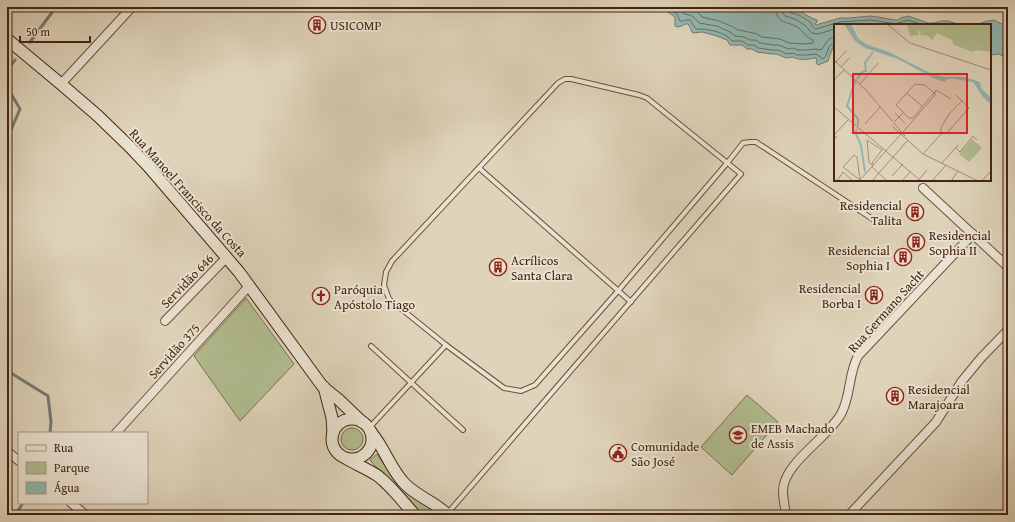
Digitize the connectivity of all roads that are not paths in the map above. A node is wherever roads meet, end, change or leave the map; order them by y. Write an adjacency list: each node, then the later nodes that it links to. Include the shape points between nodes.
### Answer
1 (132, 7): 3 (street)
2 (7, 40): 3 (main road, Rua Manoel Francisco da Costa)
3 (61, 84): 9 (main road, Rua Manoel Francisco da Costa, via 130,147)
4 (728, 162): 5 (lane, via 640,94 564,78); 7 (lane, via 743,143 756,142); 12 (lane); 13 (lane, via 742,174)
5 (479, 168): 12 (lane); 16 (lane, via 392,260 386,272 384,285 389,299)
6 (923, 188): 8 (street)
7 (874, 220)
8 (973, 234): 10 (street); 31 (street, Rua Germano Sacht, via 858,356 841,415 791,468 785,478 783,490)
9 (227, 257): 11 (main road, Rua Manoel Francisco da Costa); 14 (street, Servidão 646)
10 (1008, 267)
11 (250, 286): 19 (main road, Rua Manoel Francisco da Costa); 22 (street, Servidão 375)
12 (618, 291): 13 (lane); 16 (lane, via 535,385 521,391 504,388)
13 (631, 302): 28 (lane)
14 (165, 321)
15 (1008, 330): 32 (street, via 962,380 936,422)
16 (446, 345): 18 (lane)
17 (372, 346): 18 (lane)
18 (411, 383): 20 (lane); 21 (lane)
19 (323, 387): 20 (main road, Rua Manoel Francisco da Costa); 23 (main road, Rua Manoel Francisco da Costa, via 332,418)
20 (368, 427): 23 (main road, via 356,419 349,419 337,426); 25 (main road, via 372,438 369,450 356,459); 28 (main road, Rua Manoel Francisco da Costa, via 404,484)
21 (463, 430)
22 (117, 432)
23 (333, 433): 25 (main road, via 333,446 336,452)
24 (7, 451): 26 (street)
25 (346, 459): 30 (main road, via 377,475)
26 (18, 460)
27 (72, 504): 29 (street)
28 (447, 514)
29 (86, 515)
30 (415, 515)
31 (786, 515)
32 (849, 515)

